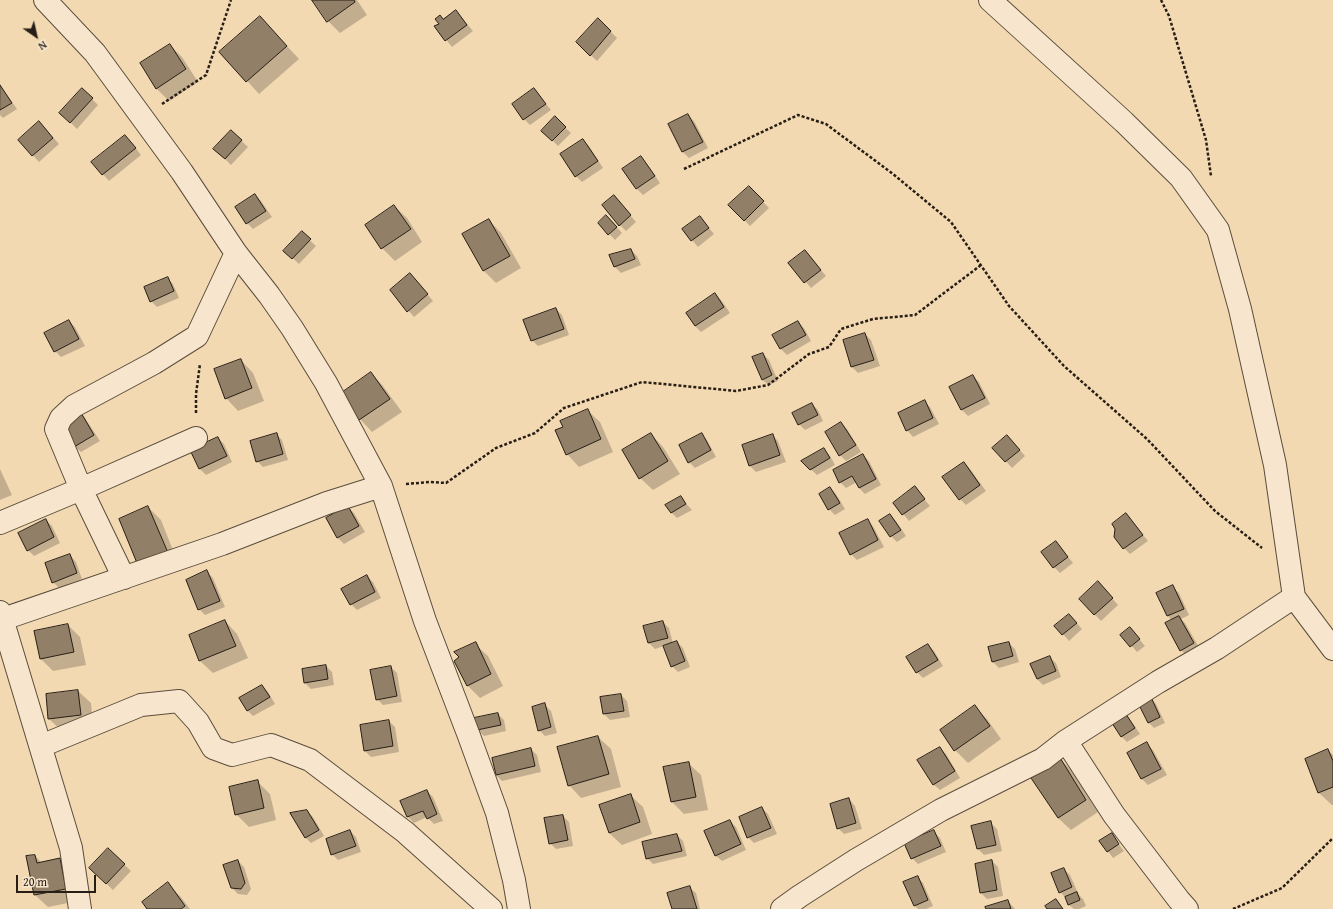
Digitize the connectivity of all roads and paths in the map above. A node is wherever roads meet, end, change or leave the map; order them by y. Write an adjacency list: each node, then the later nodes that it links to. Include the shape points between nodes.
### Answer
1 (45, 0): 5 (street, via 95,53)
2 (231, 0): 5 (path, via 206,75)
3 (990, 0): 15 (street, via 1124,122 1181,178 1218,230 1240,309 1275,465)
4 (1161, 0): 7 (path, via 1169,16 1206,140)
5 (142, 118): 8 (street)
6 (684, 169): 9 (path, via 798,115 826,124 951,222)
7 (1211, 178)
8 (236, 253): 10 (street); 12 (street, via 269,295 326,382)
9 (981, 265): 12 (path, via 914,315 873,319 841,329 829,347 809,354 768,385 736,391 642,382 564,408 535,433 496,448 446,483); 15 (path, via 1009,306 1064,366 1147,439 1215,511 1261,548)
10 (196, 336): 11 (path, via 200,365 196,394); 13 (street, via 154,363 74,406 61,418 56,429)
11 (196, 438): 13 (street)
12 (381, 486): 16 (street, via 327,503 222,544); 25 (street, via 425,621 497,813)
13 (81, 489): 14 (street); 16 (street)
14 (0, 523)
15 (1288, 556): 17 (street)
16 (124, 578): 18 (street)
17 (1294, 597): 19 (street); 20 (street, via 1217,648)
18 (1, 615): 21 (street)
19 (1333, 650)
20 (1066, 741): 26 (street, via 1043,759 941,810 856,860); 27 (street, via 1114,815)
21 (41, 746): 23 (street, via 71,848); 24 (street, via 141,705 179,701 198,722 213,748 232,755 271,745 310,760 405,832)
22 (1333, 838): 28 (path, via 1282,888)
23 (80, 909)
24 (491, 909)
25 (519, 909)
26 (782, 909)
27 (1187, 909)
28 (1233, 909)

